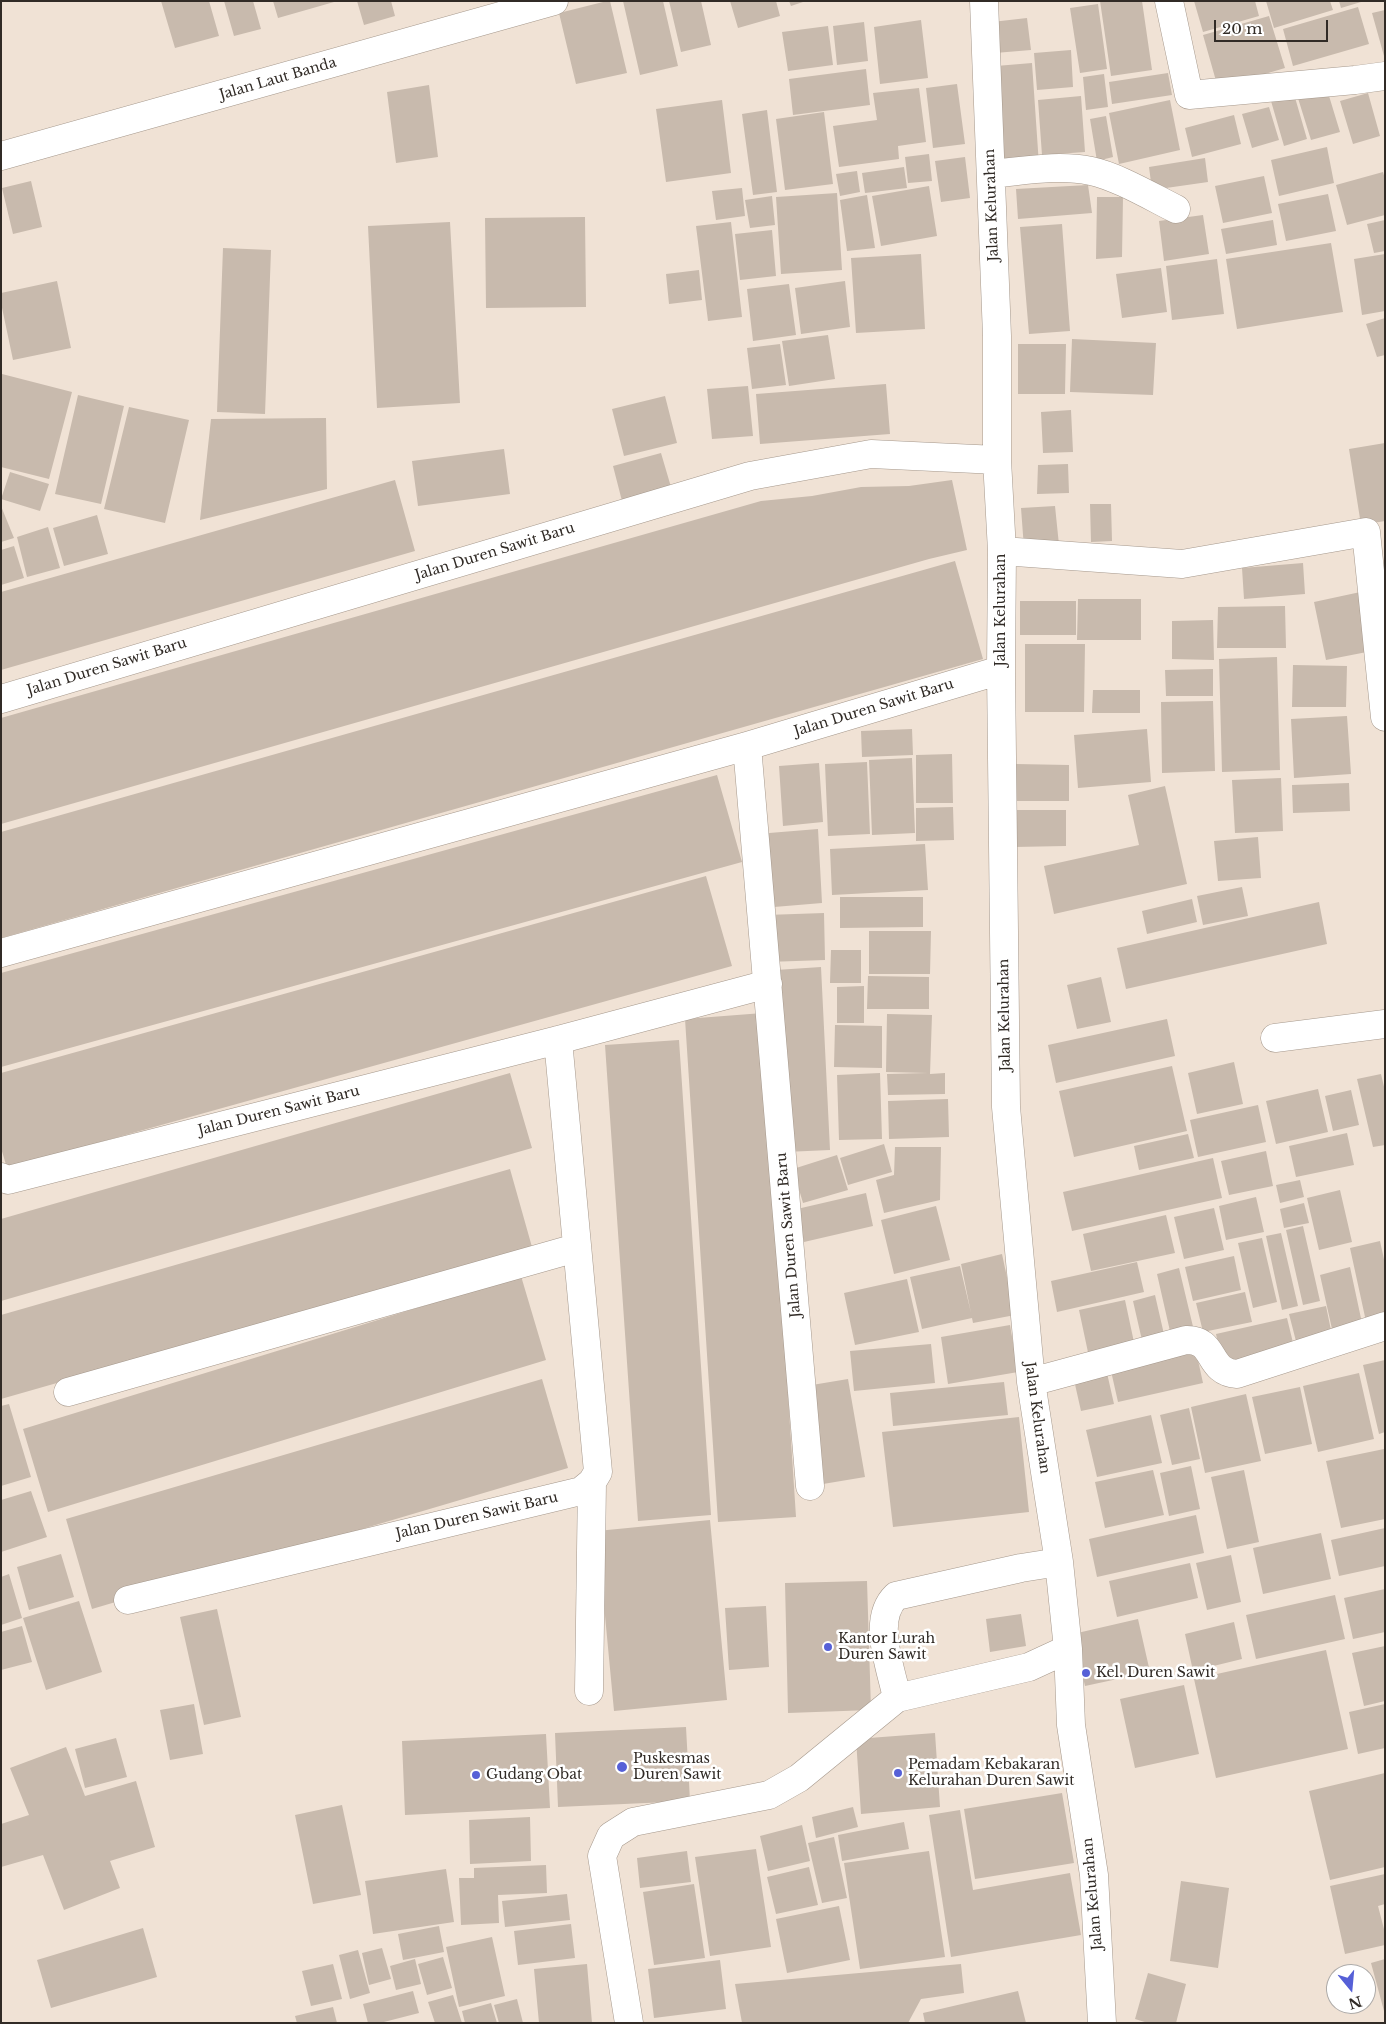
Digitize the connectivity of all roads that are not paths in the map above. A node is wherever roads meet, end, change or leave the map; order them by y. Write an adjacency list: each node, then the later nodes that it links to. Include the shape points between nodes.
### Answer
1 (554, 1): 5 (street, Jalan Laut Banda)
2 (984, 1): 6 (street, Jalan Kelurahan)
3 (1169, 1): 4 (street, via 1189,95)
4 (1385, 76)
5 (1, 156)
6 (991, 174): 7 (street, via 1056,168 1092,171); 8 (street, Jalan Kelurahan)
7 (1176, 209)
8 (998, 460): 9 (street, Jalan Kelurahan); 11 (street, Jalan Duren Sawit Baru, via 871,454 750,476)
9 (1002, 551): 10 (street, Jalan Kelurahan); 12 (street, via 1182,564 1366,532)
10 (1000, 670): 13 (street, Jalan Duren Sawit Baru); 22 (street, Jalan Kelurahan, via 1006,1107)
11 (1, 698)
12 (1385, 717)
13 (747, 746): 14 (street, Jalan Duren Sawit Baru); 15 (street, Jalan Duren Sawit Baru)
14 (1, 953)
15 (768, 984): 18 (street, Jalan Duren Sawit Baru); 25 (street, Jalan Duren Sawit Baru)
16 (1385, 1024): 17 (street)
17 (1275, 1038)
18 (558, 1040): 19 (street, Jalan Duren Sawit Baru, via 8,1180); 20 (street)
19 (1, 1176)
20 (576, 1248): 23 (street); 24 (street, via 598,1472)
21 (1385, 1326): 22 (street, via 1237,1374 1226,1374 1220,1369 1204,1344 1186,1340)
22 (1030, 1382): 26 (street, Jalan Kelurahan)
23 (68, 1392)
24 (592, 1482): 27 (street, Jalan Duren Sawit Baru, via 581,1491); 29 (street)
25 (810, 1486)
26 (1059, 1562): 28 (street, Jalan Kelurahan); 30 (street, via 896,1596 888,1603 884,1634)
27 (128, 1600)
28 (1068, 1649): 30 (street, via 1029,1667); 32 (street, Jalan Kelurahan, via 1071,1725 1094,1875)
29 (589, 1691)
30 (897, 1698): 31 (street, via 799,1778 769,1795 633,1822 611,1836 602,1856)
31 (629, 2023)
32 (1102, 2023)

